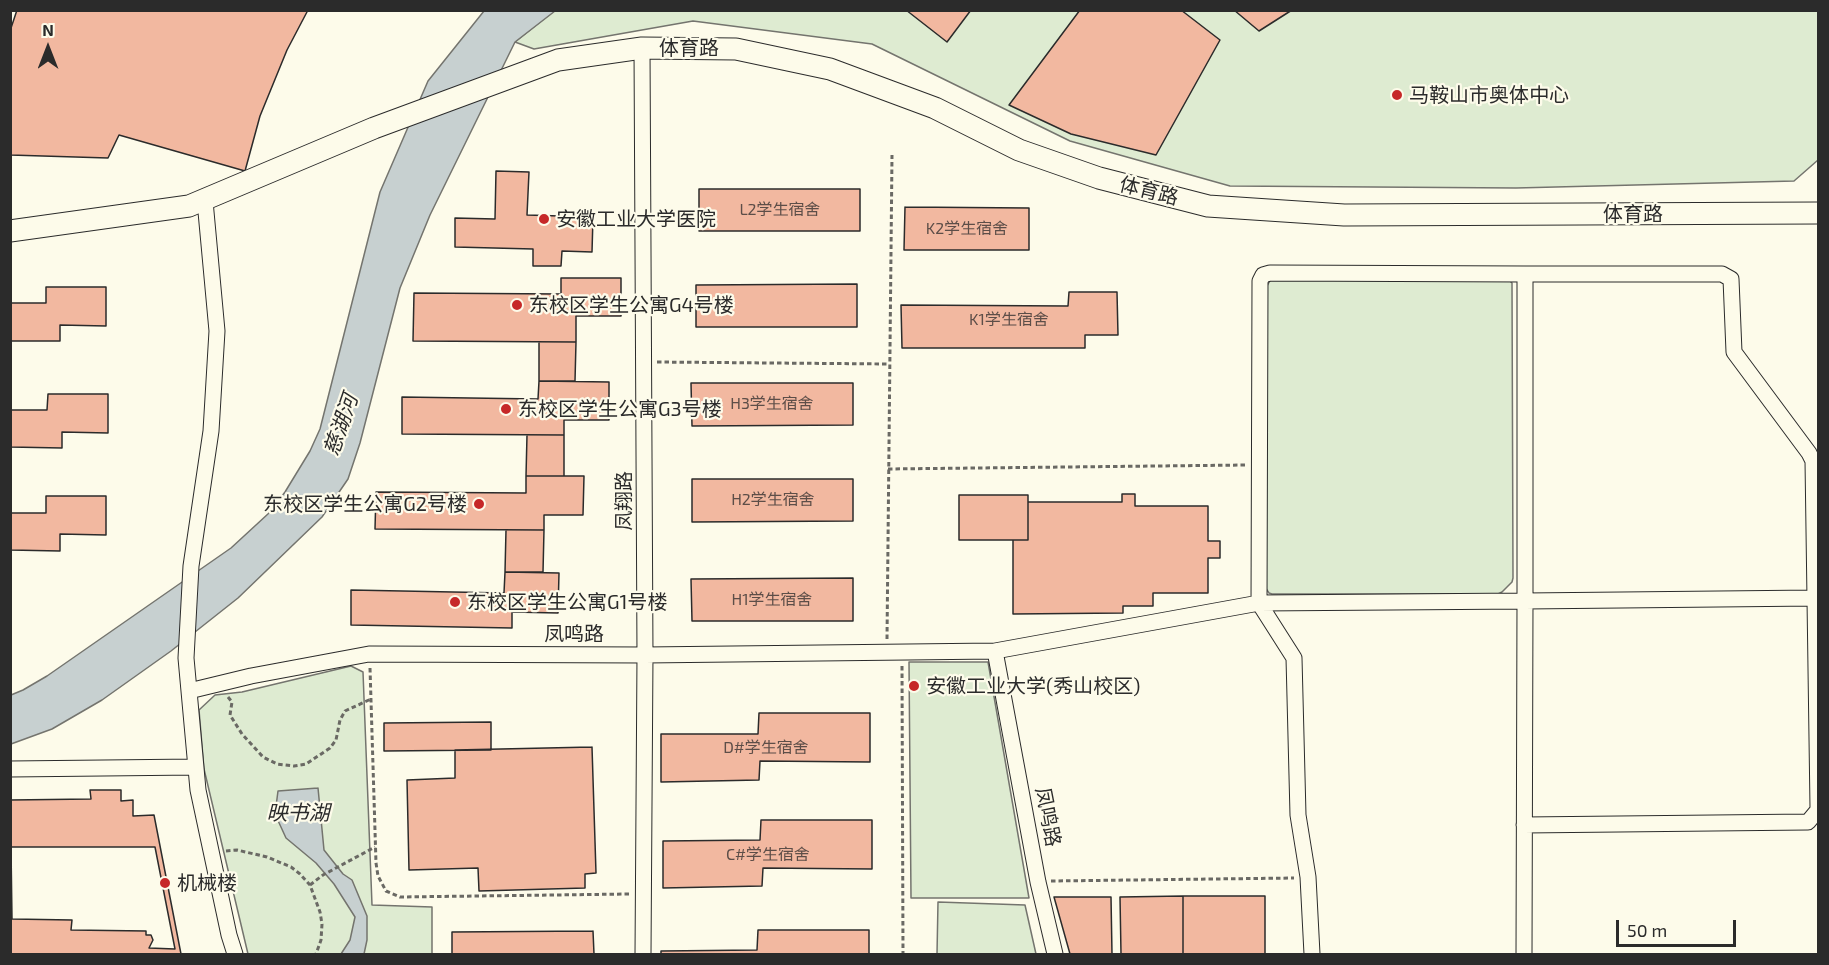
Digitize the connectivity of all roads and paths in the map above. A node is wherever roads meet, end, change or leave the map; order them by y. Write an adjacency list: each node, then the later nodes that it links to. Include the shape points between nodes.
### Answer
1 (642, 48): 3 (street, 体育路, via 558,60 374,129); 4 (street, 体育路, via 736,49 830,69 935,108 1019,150 1099,178 1208,206 1344,215); 7 (street, 凤翔路)
2 (892, 155): 8 (path)
3 (205, 201): 5 (street, 体育路); 19 (street, via 217,331 211,431 191,566 186,658)
4 (1818, 213)
5 (10, 231)
6 (1525, 274): 9 (street, via 1263,275); 11 (street, via 1722,274 1731,279 1734,352 1813,461); 12 (street)
7 (645, 362): 8 (path); 17 (street, 凤翔路)
8 (889, 364): 10 (path)
9 (1259, 465): 10 (path); 13 (street)
10 (888, 469): 15 (path)
11 (1815, 598): 12 (street); 23 (street)
12 (1525, 601): 13 (street); 24 (street)
13 (1258, 603): 14 (street); 27 (street, via 1294,658 1298,815)
14 (995, 651): 15 (street, 凤鸣路); 28 (street, 凤鸣路)
15 (894, 652): 17 (street, 凤鸣路); 34 (path)
16 (369, 654): 17 (street, 凤鸣路); 18 (street, 凤鸣路); 20 (path)
17 (645, 656): 30 (street, 凤翔路)
18 (217, 684): 19 (street, 凤鸣路); 20 (path, via 232,702 230,715 262,758 294,766 306,764 330,748 345,711)
19 (189, 691): 21 (street)
20 (371, 699): 25 (path)
21 (196, 767): 22 (street); 26 (street)
22 (10, 769)
23 (1818, 809): 24 (street, via 1808,822)
24 (1524, 825): 37 (street)
25 (375, 847): 29 (path); 30 (path, via 378,876 386,891 400,897)
26 (212, 853): 29 (path, via 237,850 267,857 291,867); 31 (street)
27 (1308, 877): 28 (path); 36 (street)
28 (1038, 882): 35 (street, 凤鸣路)
29 (310, 885): 32 (path, via 322,924)
30 (644, 894): 33 (street, 凤翔路)
31 (235, 954)
32 (316, 954)
33 (643, 954)
34 (903, 954)
35 (1055, 954)
36 (1312, 954)
37 (1524, 954)

